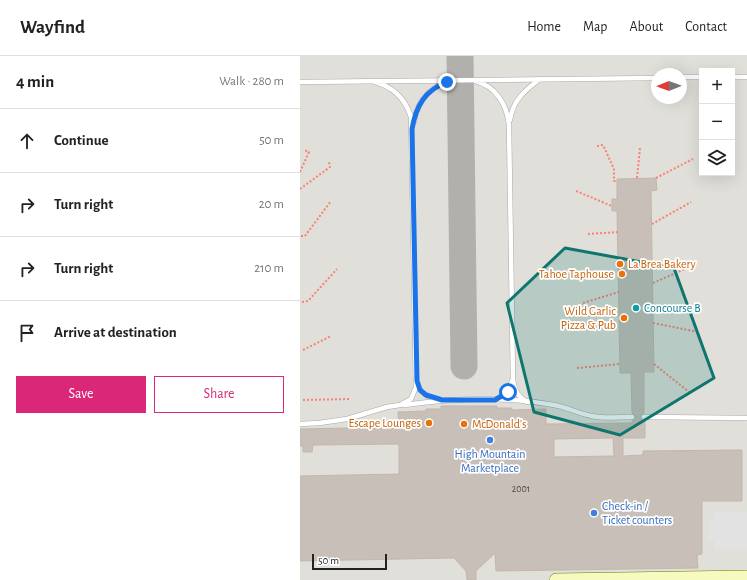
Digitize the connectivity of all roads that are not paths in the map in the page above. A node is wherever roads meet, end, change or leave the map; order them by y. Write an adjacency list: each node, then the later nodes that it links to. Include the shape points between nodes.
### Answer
1 (687, 77): 2 (lane)
2 (699, 77)
3 (735, 77): 4 (lane)
4 (747, 77)
5 (651, 78): 6 (lane)
6 (541, 79): 8 (lane); 11 (lane, via 517,100)
7 (455, 80): 8 (lane); 9 (lane); 12 (lane, via 439,85 425,95 416,112)
8 (469, 80): 11 (lane, via 484,85 496,94 506,110)
9 (372, 81): 10 (lane); 12 (lane, via 386,86 400,96 409,109)
10 (300, 82)
11 (509, 125): 13 (lane)
12 (412, 129): 14 (lane)
13 (513, 380): 16 (lane, via 508,392); 17 (lane, via 517,393)
14 (417, 381): 15 (lane, via 420,390 426,395); 18 (lane, via 413,395 408,402)
15 (442, 400): 16 (lane); 18 (lane)
16 (495, 400): 17 (lane)
17 (527, 402): 19 (lane, via 553,405 595,417)
18 (400, 405): 22 (lane, via 347,419)
19 (632, 417)
20 (644, 417): 21 (lane)
21 (747, 418)
22 (300, 424)
23 (747, 577): 24 (main road)
24 (556, 580)

